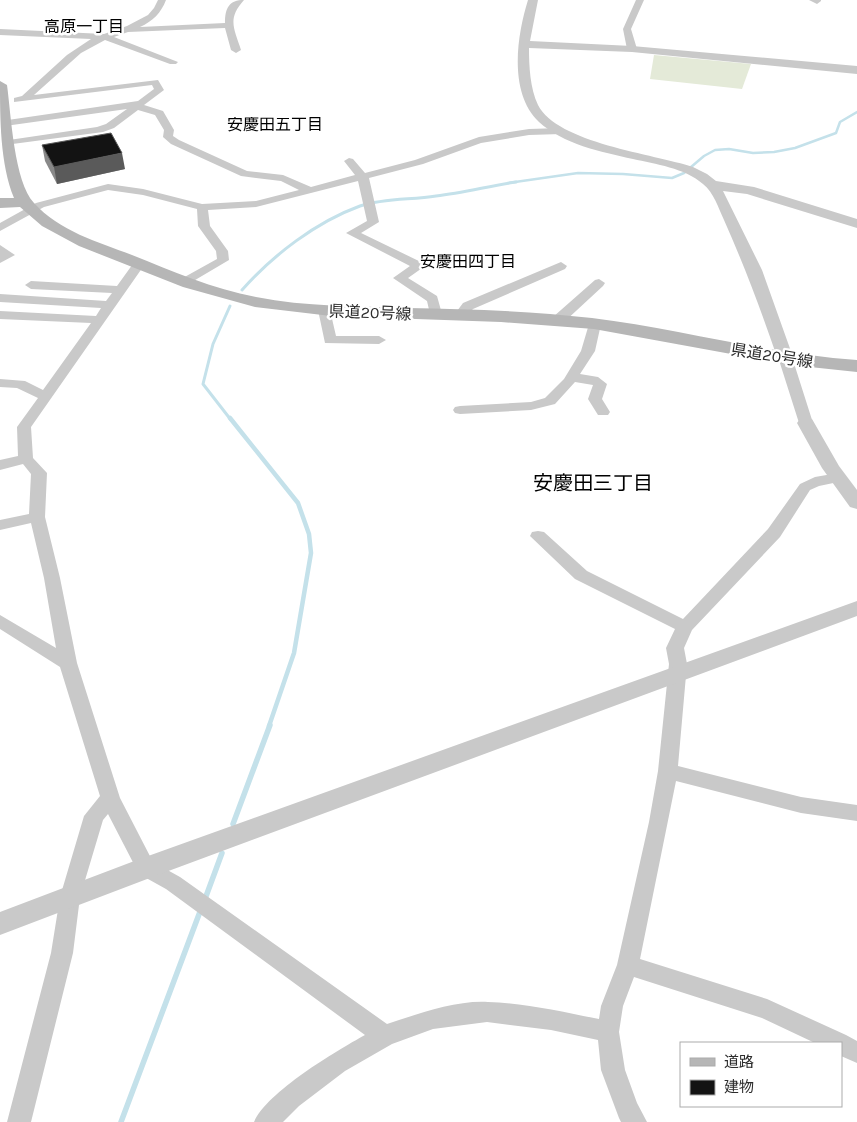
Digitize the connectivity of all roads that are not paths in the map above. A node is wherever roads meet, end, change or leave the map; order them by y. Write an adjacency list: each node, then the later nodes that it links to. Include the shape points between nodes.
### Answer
1 (162, 0): 6 (street, via 157,12)
2 (240, 0): 5 (street, via 230,8)
3 (533, 0): 11 (street)
4 (640, 0): 12 (street, via 628,29)
5 (229, 24): 6 (street); 13 (street)
6 (125, 30): 9 (street)
7 (0, 32): 8 (street)
8 (12, 34): 9 (street); 10 (street)
9 (106, 37): 14 (street); 17 (street, via 85,46 25,98)
10 (0, 43)
11 (523, 44): 12 (street); 20 (street, via 524,70 533,106 547,123)
12 (632, 49): 15 (street)
13 (236, 50)
14 (172, 62)
15 (857, 70)
16 (0, 85): 17 (main road)
17 (10, 102): 18 (street, via 155,82 159,90); 19 (main road)
18 (138, 105): 19 (street); 21 (street, via 110,126 99,130); 25 (street, via 158,113 169,130 168,136 175,142 245,174 284,178)
19 (5, 123): 21 (main road)
20 (561, 131): 23 (street, via 495,136); 24 (street, via 687,171)
21 (6, 146): 28 (main road, via 15,180)
22 (349, 161): 23 (street)
23 (363, 177): 25 (street); 27 (street)
24 (713, 185): 30 (street, via 749,190); 50 (street, via 756,271)
25 (309, 190): 29 (street, via 256,204)
26 (0, 203): 28 (main road)
27 (369, 204): 43 (street, via 373,222 352,233 419,266 399,278 433,299)
28 (27, 206): 29 (street, via 108,187 143,192); 31 (street); 34 (main road, 県道20号線, via 63,232)
29 (202, 208): 36 (street, via 204,226 222,250 223,260)
30 (857, 224)
31 (0, 228)
32 (0, 249): 33 (street, via 9,255)
33 (0, 259)
34 (139, 264): 36 (main road, 県道20号線); 39 (street)
35 (561, 266): 45 (street, via 468,306)
36 (185, 282): 42 (main road, 県道20号線, via 239,299)
37 (599, 282): 47 (street)
38 (31, 285): 39 (street)
39 (119, 290): 41 (street)
40 (0, 298): 41 (street)
41 (109, 305): 46 (street)
42 (324, 310): 43 (main road, 県道20号線); 49 (street, via 330,340)
43 (436, 314): 45 (main road, 県道20号線)
44 (0, 315): 46 (street)
45 (460, 315): 47 (main road, 県道20号線)
46 (99, 320): 54 (street)
47 (558, 320): 48 (main road, 県道20号線)
48 (595, 324): 50 (main road, 県道20号線); 52 (street, via 588,351)
49 (379, 340)
50 (785, 357): 51 (main road, 県道20号線); 57 (street)
51 (857, 366)
52 (571, 377): 55 (street, via 550,401 531,406); 56 (street, via 600,384 595,399)
53 (0, 384): 54 (street, via 20,384)
54 (45, 396): 58 (street, via 24,427)
55 (460, 410)
56 (603, 412)
57 (806, 423): 60 (street)
58 (26, 459): 59 (street); 62 (street, via 39,473)
59 (0, 465)
60 (838, 478): 61 (street); 67 (street, via 805,487 774,533)
61 (857, 503)
62 (37, 517): 63 (street); 68 (street)
63 (0, 524)
64 (538, 536): 67 (street, via 581,575)
65 (857, 608): 69 (street)
66 (0, 621): 68 (street)
67 (685, 627): 69 (street, via 675,648)
68 (68, 663): 71 (street)
69 (676, 675): 70 (street); 73 (street)
70 (668, 771): 72 (street, via 801,805); 77 (street)
71 (110, 798): 73 (street); 75 (street, via 94,816)
72 (857, 813)
73 (146, 868): 74 (street); 75 (street)
74 (172, 883): 79 (street)
75 (70, 898): 76 (street); 83 (street, via 62,953)
76 (0, 924)
77 (628, 965): 78 (street, via 612,1006); 80 (street, via 767,1009)
78 (608, 1032): 79 (street, via 552,1020 487,1012 433,1019); 85 (street, via 613,1070)
79 (385, 1036): 84 (street, via 337,1063)
80 (835, 1042)
81 (842, 1045): 82 (street)
82 (857, 1052)
83 (19, 1122)
84 (266, 1122)
85 (635, 1122)

